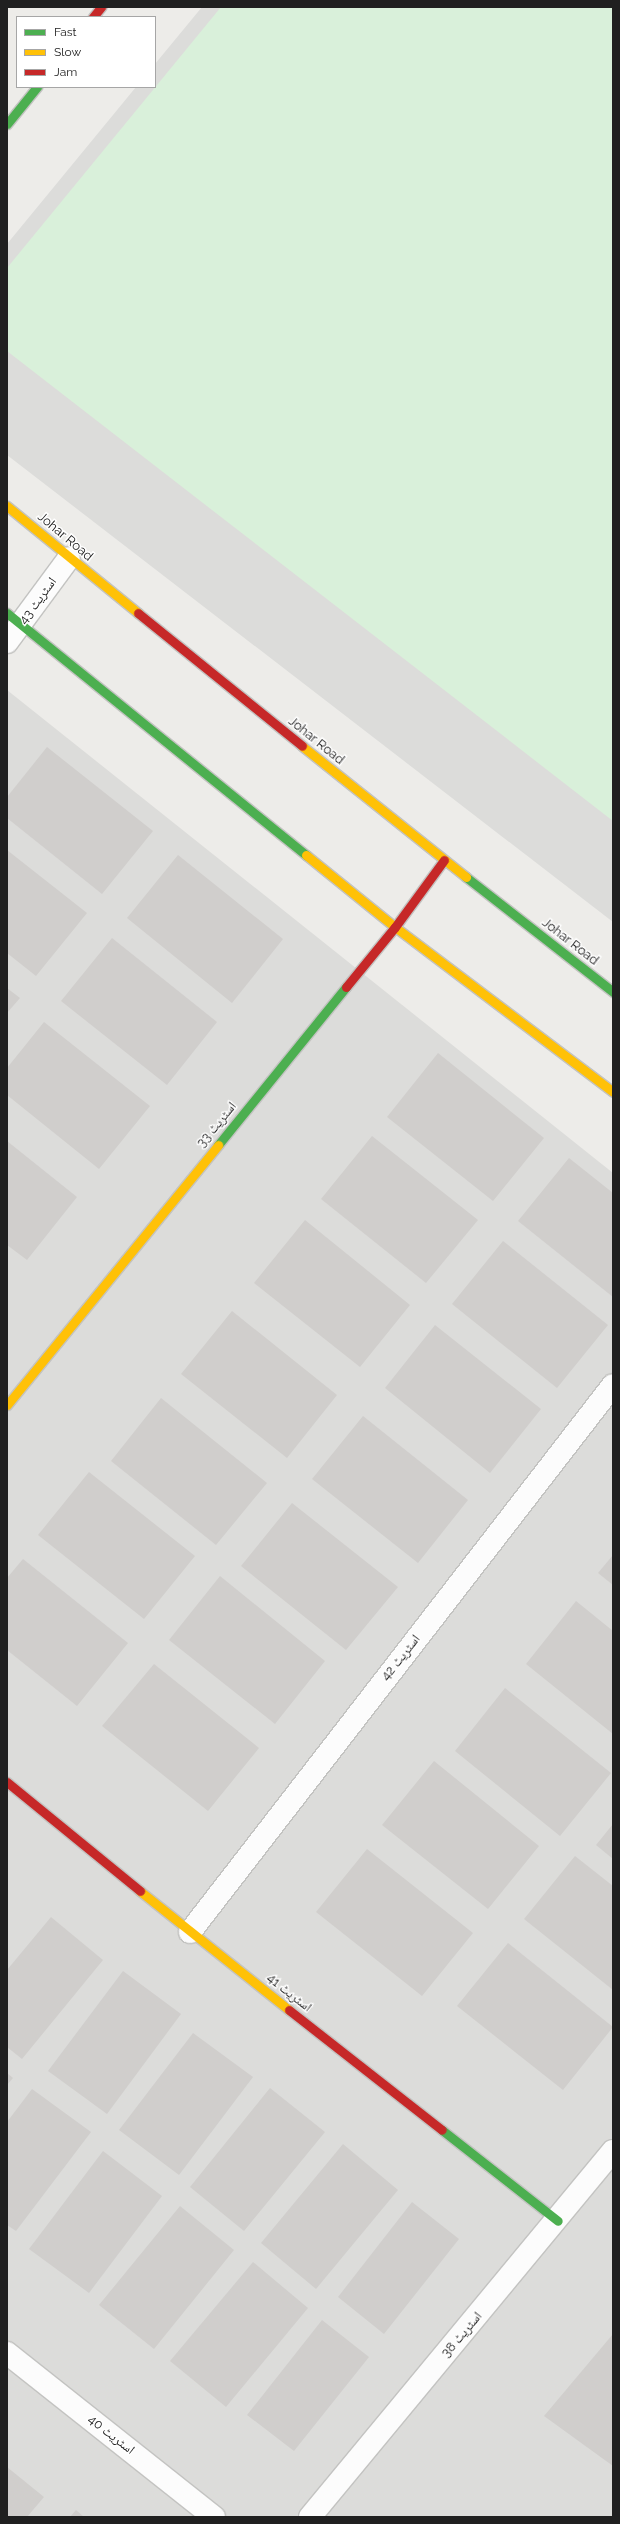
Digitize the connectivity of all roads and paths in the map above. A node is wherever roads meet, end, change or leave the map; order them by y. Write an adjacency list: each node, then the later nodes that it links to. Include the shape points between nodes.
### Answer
1 (101, 7): 2 (street)
2 (94, 16)
3 (36, 88): 5 (street)
4 (7, 107): 5 (street)
5 (15, 114): 6 (street)
6 (7, 124)
7 (7, 506): 8 (street, Johar Road)
8 (69, 558): 9 (street, اسٹریٹ 43); 11 (street, Johar Road)
9 (14, 619): 10 (street, اسٹریٹ 43); 12 (street)
10 (7, 642)
11 (444, 860): 12 (street, اسٹریٹ 33); 13 (street, Johar Road)
12 (395, 927): 14 (street); 16 (street, اسٹریٹ 33)
13 (613, 992)
14 (613, 1092)
15 (613, 1385): 18 (street, اسٹریٹ 42)
16 (7, 1404)
17 (7, 1782): 18 (street, اسٹریٹ 41)
18 (190, 1932): 20 (street, اسٹریٹ 41)
19 (613, 2151): 20 (street, اسٹریٹ 38)
20 (558, 2221): 23 (street, اسٹریٹ 38)
21 (7, 2353): 22 (street, اسٹریٹ 40)
22 (214, 2517)
23 (310, 2517)

